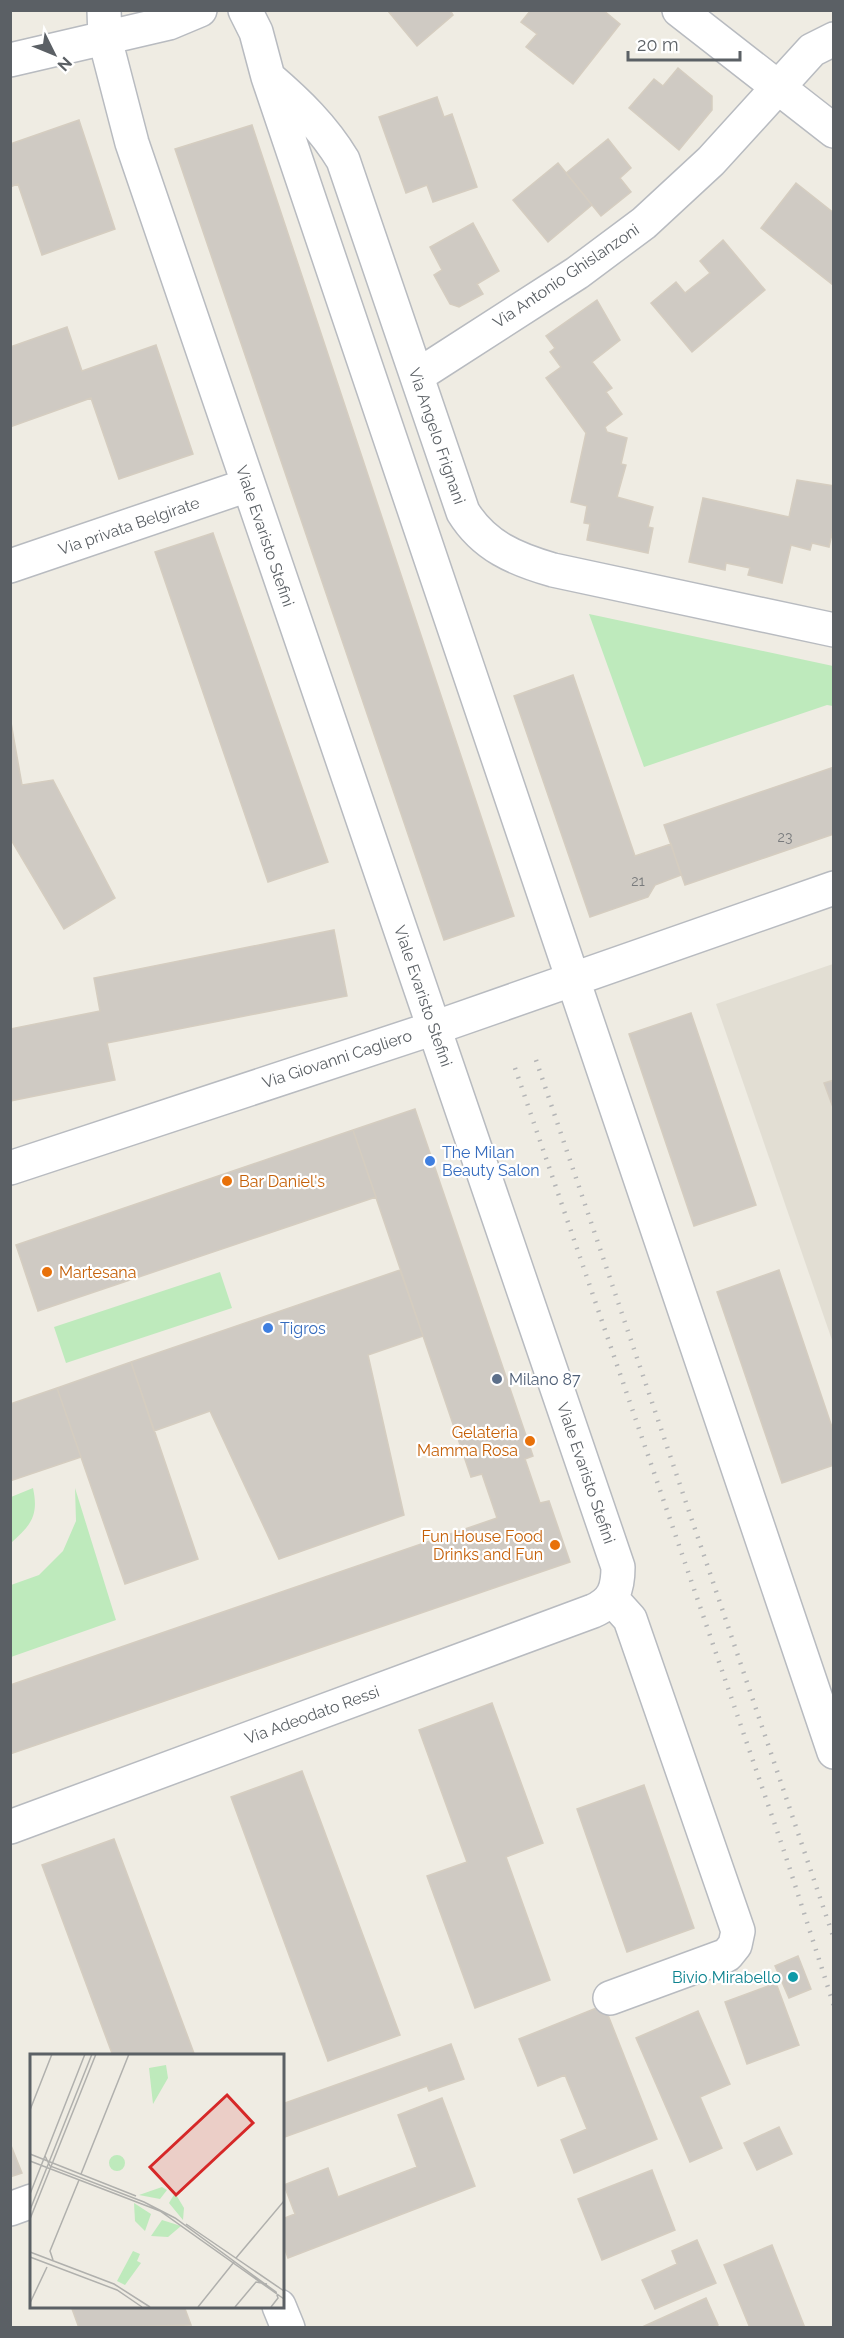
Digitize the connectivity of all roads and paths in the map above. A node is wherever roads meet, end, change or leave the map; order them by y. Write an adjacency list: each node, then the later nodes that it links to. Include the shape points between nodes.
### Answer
1 (200, 10): 4 (street, via 169,23)
2 (245, 10): 7 (street, via 256,32)
3 (678, 10): 8 (street)
4 (105, 25): 6 (street); 11 (street, Viale Evaristo Stefini, via 132,143)
5 (834, 39): 8 (street, Via Antonio Ghislanzoni, via 812,50)
6 (10, 60)
7 (268, 77): 10 (street, Via Angelo Frignani, via 304,109 344,160); 15 (street)
8 (778, 88): 9 (street); 10 (street, Via Antonio Ghislanzoni, via 711,161 644,223 577,273)
9 (834, 131)
10 (417, 376): 13 (street, Via Angelo Frignani, via 463,512 479,534 504,552 553,570)
11 (248, 486): 12 (street, Via privata Belgirate); 16 (street, Viale Evaristo Stefini)
12 (10, 566)
13 (834, 630)
14 (834, 888): 15 (street, Via Giovanni Cagliero)
15 (571, 980): 16 (street, Via Giovanni Cagliero); 19 (street)
16 (434, 1028): 17 (street, Via Giovanni Cagliero); 18 (street, Viale Evaristo Stefini, via 618,1567)
17 (10, 1168)
18 (612, 1599): 20 (street, Via Adeodato Ressi, via 593,1611); 21 (street, via 630,1619 737,1924 735,1945 722,1957)
19 (834, 1752)
20 (10, 1827)
21 (610, 1998)
22 (30, 2202): 23 (street)
23 (10, 2209)
24 (279, 2308): 25 (street)
25 (288, 2328)

